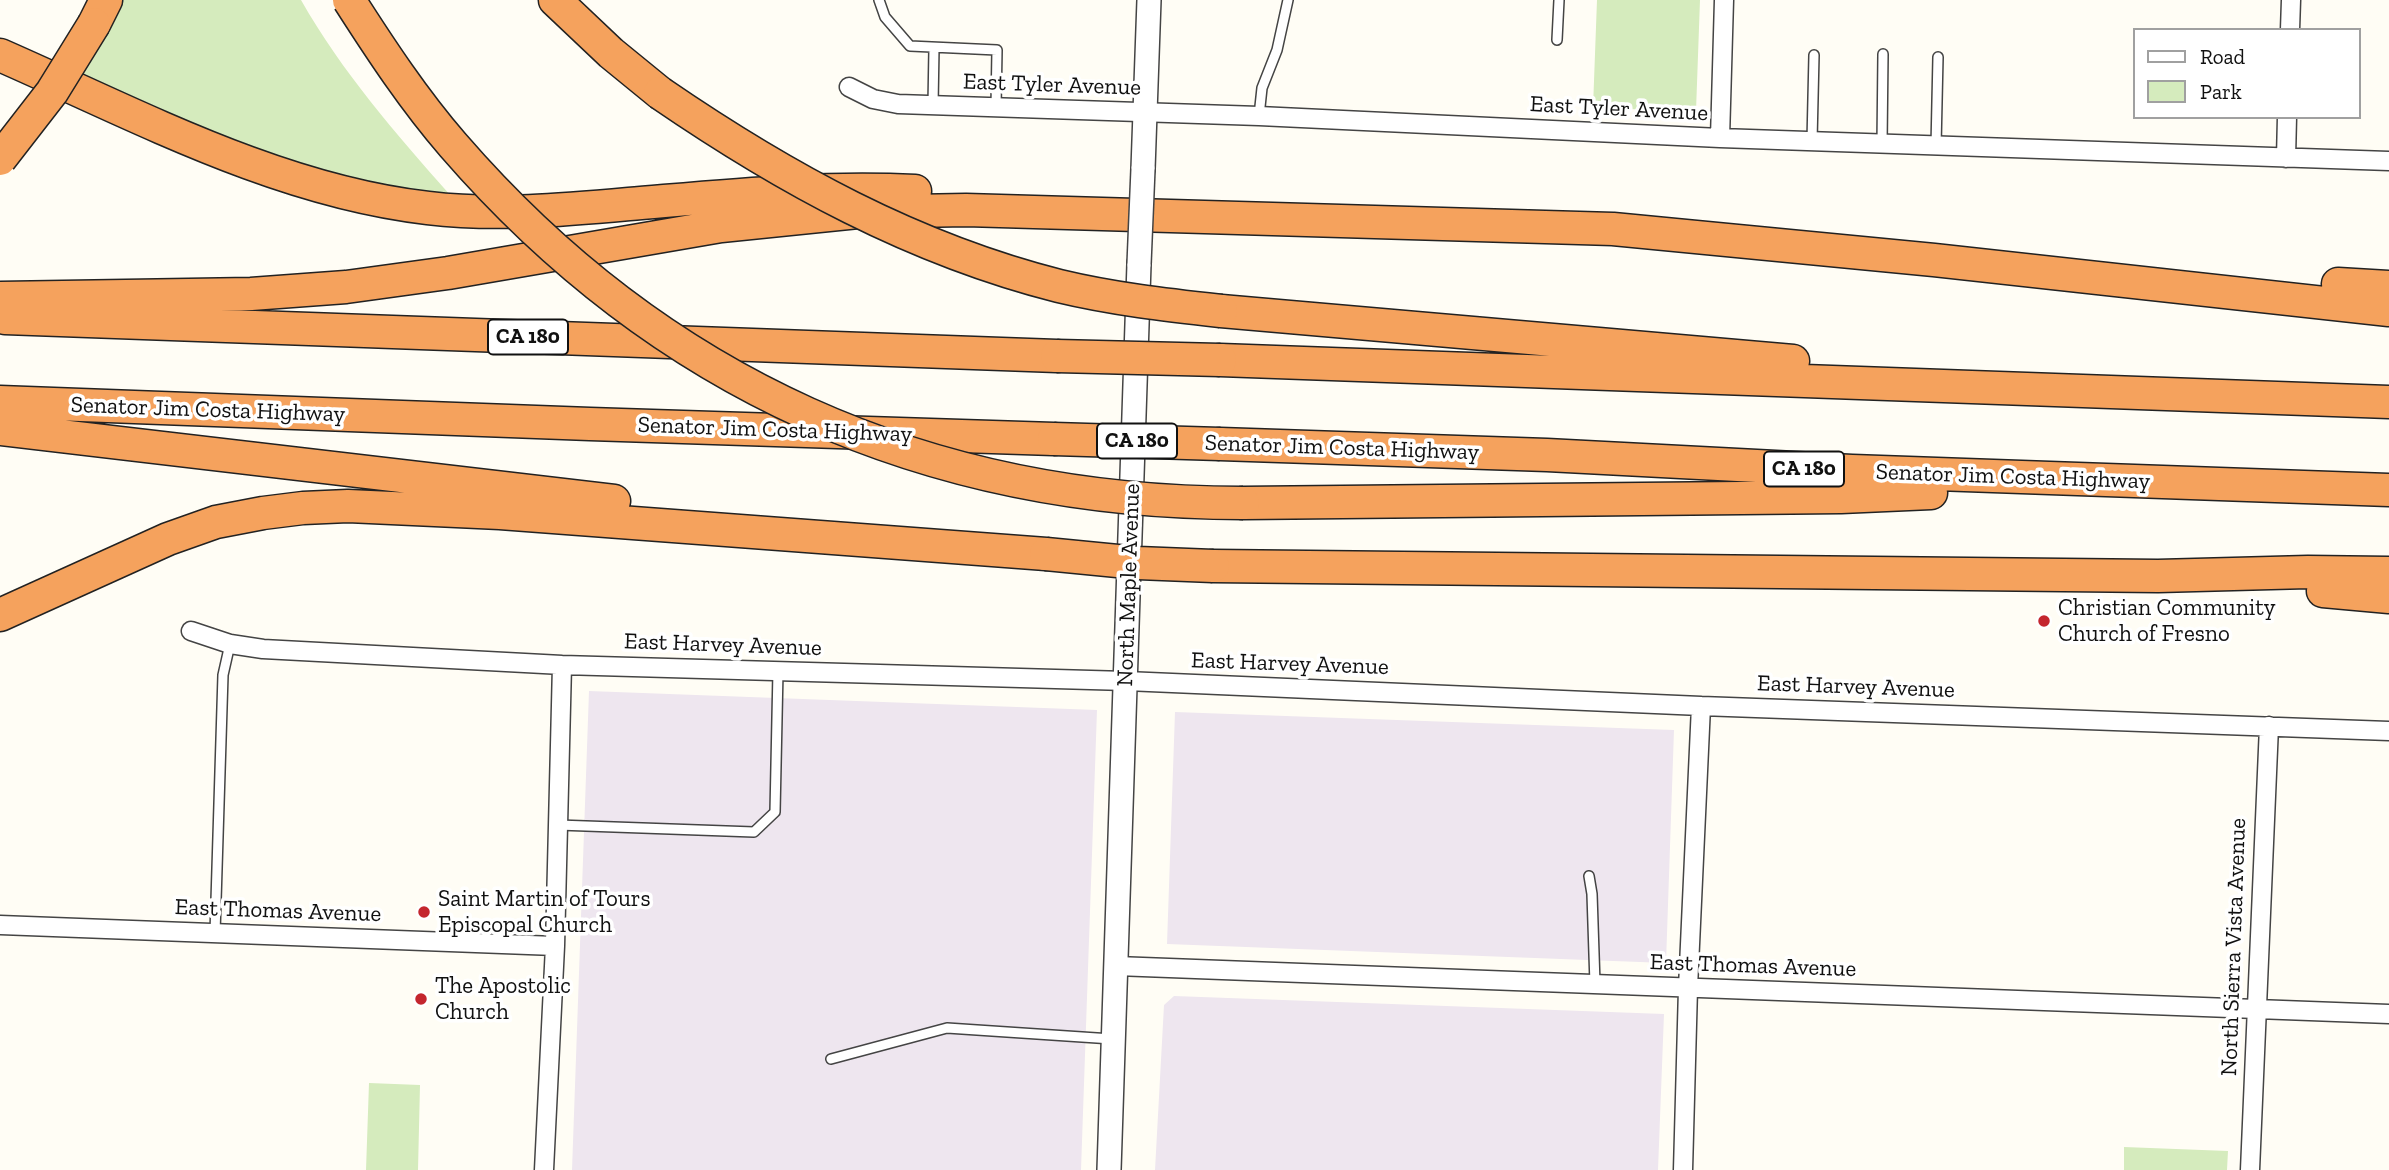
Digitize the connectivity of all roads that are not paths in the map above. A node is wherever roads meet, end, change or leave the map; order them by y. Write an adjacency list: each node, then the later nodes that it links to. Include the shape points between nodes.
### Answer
1 (349, 0): 40 (highway, bridge, via 452,144 549,244 653,328 711,365 837,428 972,472 1069,492 1181,503 1841,497)
2 (555, 0): 36 (highway, bridge, via 660,93 792,178 967,258 1089,293 1222,311)
3 (878, 0): 12 (lane, via 884,17 910,46)
4 (1149, 0): 20 (street, North Maple Avenue)
5 (1289, 0): 21 (lane, via 1278,50 1262,88)
6 (1559, 0): 11 (lane)
7 (1724, 0): 23 (street)
8 (2291, 0): 10 (street)
9 (100, 12): 28 (highway, bridge, via 52,92)
10 (2290, 28)
11 (1557, 40)
12 (934, 48): 18 (lane); 19 (lane, via 997,50)
13 (1883, 54): 25 (lane)
14 (0, 55): 30 (highway, via 265,169 374,200 429,208 541,211 778,191 859,189 968,193)
15 (1814, 55): 24 (lane)
16 (1938, 57): 26 (lane)
17 (849, 87): 18 (street, East Tyler Avenue, via 873,99)
18 (933, 106): 19 (street, East Tyler Avenue)
19 (996, 108): 20 (street, East Tyler Avenue)
20 (1144, 113): 21 (street, East Tyler Avenue); 51 (street, North Maple Avenue, bridge)
21 (1259, 116): 23 (street, East Tyler Avenue)
22 (2287, 119): 27 (street)
23 (1720, 138): 24 (street, East Tyler Avenue)
24 (1812, 141): 25 (street, East Tyler Avenue)
25 (1882, 144): 26 (street, East Tyler Avenue)
26 (1936, 146): 27 (street, East Tyler Avenue)
27 (2286, 158): 29 (street, East Tyler Avenue)
28 (0, 159)
29 (2389, 161)
30 (1210, 216): 31 (highway, via 1613,229); 33 (highway, via 858,212 721,226 346,287 251,294)
31 (1934, 260): 32 (highway, via 2132,267); 34 (highway)
32 (2389, 287)
33 (0, 298)
34 (2389, 310)
35 (0, 318): 36 (highway, CA 180, bridge)
36 (2161, 394): 38 (highway, CA 180)
37 (0, 402): 40 (highway, Senator Jim Costa Highway / CA 180, bridge, via 1547,455)
38 (2389, 402)
39 (0, 429): 42 (highway)
40 (2158, 482): 41 (highway, Senator Jim Costa Highway / CA 180)
41 (2389, 490)
42 (1046, 554): 44 (highway, bridge, via 1213,566); 46 (highway, via 500,513 303,508 216,522)
43 (2389, 573): 44 (highway)
44 (2158, 576): 45 (highway)
45 (2389, 597)
46 (0, 615)
47 (191, 631): 48 (street, East Harvey Avenue)
48 (230, 644): 49 (street, East Harvey Avenue); 58 (lane, via 223,675)
49 (562, 665): 50 (street, East Harvey Avenue); 55 (street)
50 (778, 671): 51 (street, East Harvey Avenue); 55 (lane, via 775,812 754,832)
51 (1126, 681): 52 (street, East Harvey Avenue); 60 (street, North Maple Avenue)
52 (1702, 706): 53 (street, East Harvey Avenue); 62 (street)
53 (2269, 726): 54 (street, East Harvey Avenue); 63 (street, North Sierra Vista Avenue)
54 (2389, 731)
55 (558, 825): 59 (street)
56 (1589, 876): 61 (lane)
57 (0, 925): 58 (street, East Thomas Avenue)
58 (215, 933): 59 (street, East Thomas Avenue)
59 (555, 946): 67 (street)
60 (1116, 966): 61 (street, East Thomas Avenue); 65 (street, North Maple Avenue)
61 (1595, 984): 62 (street, East Thomas Avenue)
62 (1688, 988): 63 (street, East Thomas Avenue); 69 (street)
63 (2255, 1009): 64 (street, East Thomas Avenue); 70 (street, North Sierra Vista Avenue)
64 (2389, 1014)
65 (1113, 1039): 66 (lane, via 947,1028); 68 (street, North Maple Avenue)
66 (831, 1059)
67 (544, 1170)
68 (1109, 1170)
69 (1683, 1170)
70 (2250, 1170)

